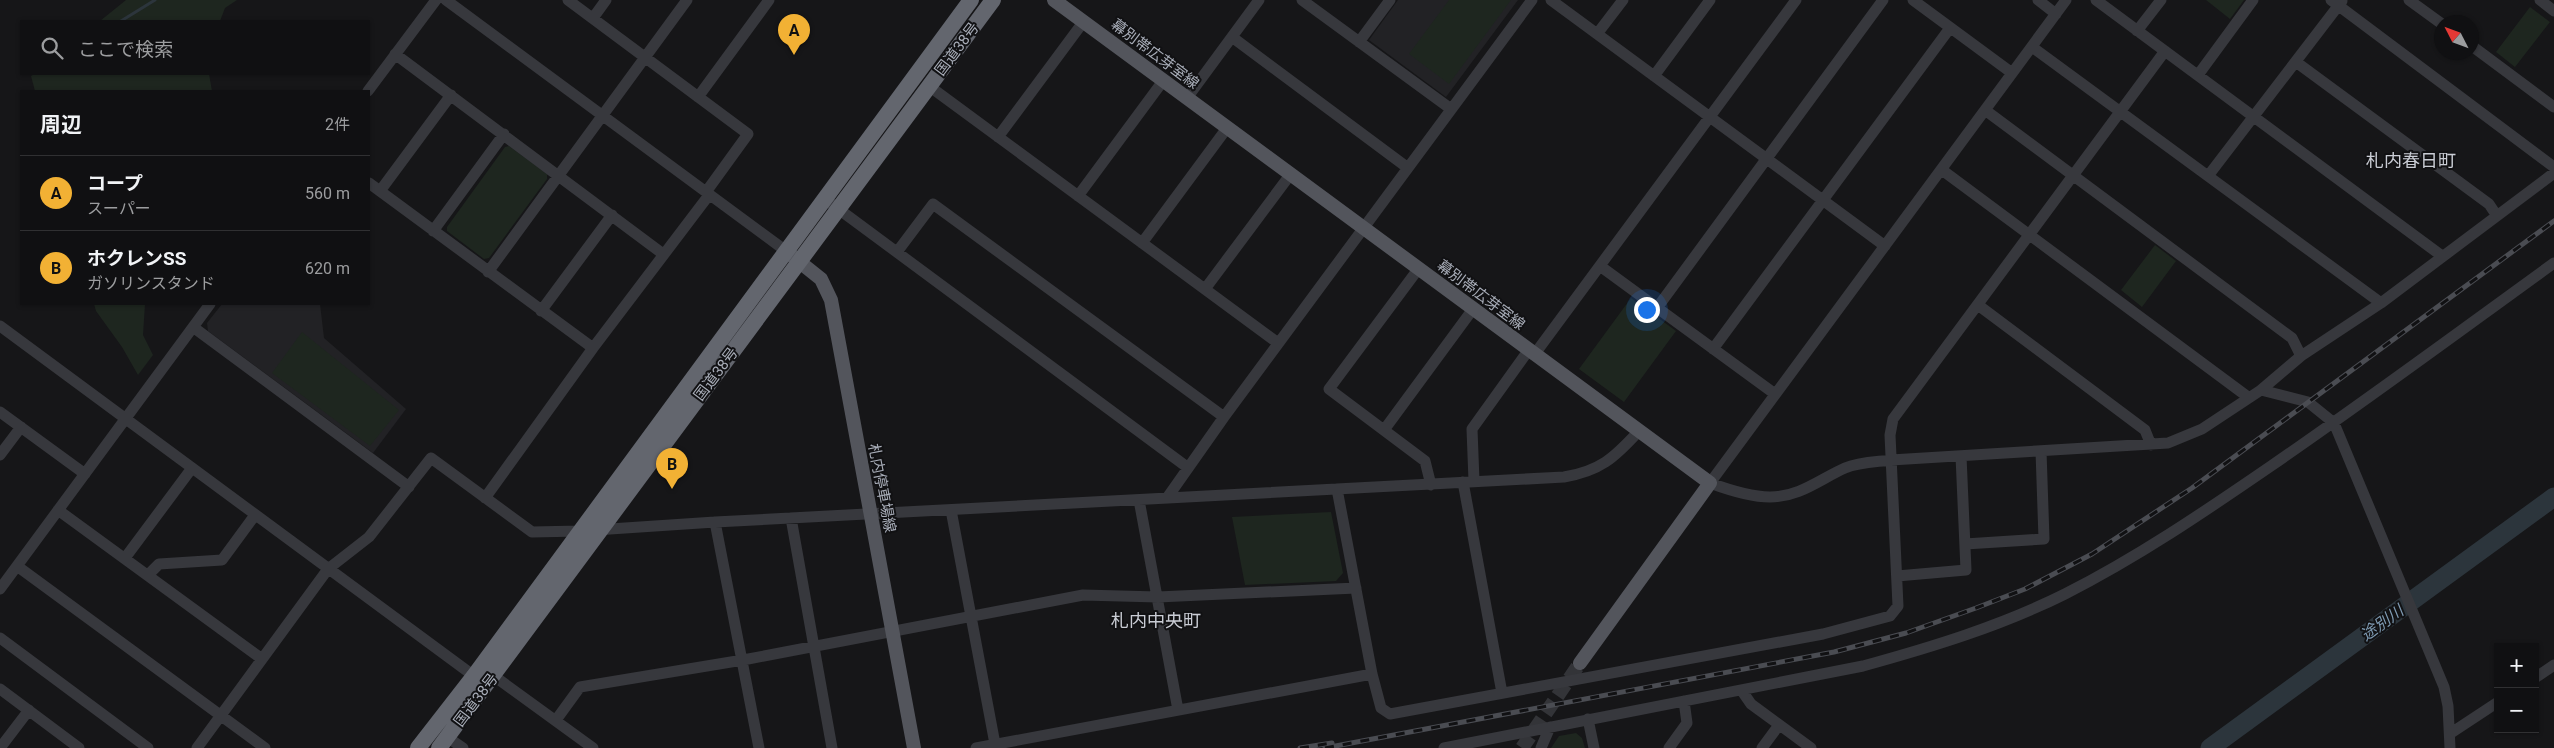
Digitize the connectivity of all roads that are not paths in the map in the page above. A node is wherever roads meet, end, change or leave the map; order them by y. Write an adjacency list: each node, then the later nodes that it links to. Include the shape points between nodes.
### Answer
1 (436, 0): 41 (street)
2 (446, 0): 57 (street)
3 (568, 0): 30 (street)
4 (606, 0): 30 (street)
5 (687, 0): 42 (street)
6 (770, 0): 51 (street)
7 (970, 0): 77 (highway, 国道38号)
8 (993, 0): 48 (highway, 国道38号)
9 (1054, 0): 32 (main road, 幕別帯広芽室線)
10 (1259, 0): 36 (street)
11 (1302, 0): 37 (street)
12 (1390, 0): 37 (street)
13 (1532, 0): 54 (street)
14 (1551, 0): 35 (street)
15 (1623, 0): 35 (street)
16 (1710, 0): 46 (street)
17 (1796, 0): 58 (street)
18 (1883, 0): 63 (street)
19 (1913, 0): 33 (street)
20 (2038, 0): 29 (street)
21 (2066, 0): 29 (street)
22 (2096, 0): 34 (street)
23 (2160, 0): 34 (street)
24 (2253, 0): 45 (street)
25 (2408, 0): 31 (street)
26 (2540, 0): 28 (street)
27 (2337, 2): 43 (street); 64 (street)
28 (2554, 11)
29 (2056, 14): 38 (street)
30 (593, 18): 42 (street)
31 (2434, 18)
32 (1084, 21): 47 (main road, 幕別帯広芽室線); 62 (street)
33 (1950, 28): 44 (street); 76 (street)
34 (2137, 31): 39 (street)
35 (1598, 34): 46 (street)
36 (1232, 38): 52 (street); 65 (street)
37 (1359, 42): 54 (street)
38 (2032, 46): 44 (street); 56 (street)
39 (2165, 51): 45 (street); 56 (street)
40 (2479, 51): 53 (street)
41 (395, 54): 49 (street); 50 (street)
42 (645, 57): 51 (street); 57 (street)
43 (2296, 62): 59 (street); 79 (street, via 2488,204)
44 (2012, 73): 55 (street)
45 (2198, 75): 59 (street)
46 (1654, 76): 58 (street)
47 (1163, 81): 52 (main road, 幕別帯広芽室線); 75 (street)
48 (930, 86): 62 (street); 77 (highway, 国道38号)
49 (369, 90)
50 (451, 95): 61 (street); 73 (street)
51 (698, 97): 74 (street, via 748,134)
52 (1187, 98): 60 (main road, 幕別帯広芽室線)
53 (2554, 107)
54 (1451, 109): 65 (street)
55 (1985, 110): 66 (street); 70 (street)
56 (2120, 112): 70 (street); 71 (street)
57 (603, 115): 69 (street); 74 (street)
58 (1709, 117): 63 (street); 91 (street)
59 (2255, 117): 71 (street); 88 (street)
60 (1227, 128): 67 (main road, 幕別帯広芽室線); 83 (street)
61 (504, 134): 69 (street); 81 (street)
62 (998, 138): 75 (street)
63 (1766, 159): 76 (street); 98 (street)
64 (2554, 166)
65 (1408, 168): 80 (street)
66 (1942, 170): 82 (street); 84 (street)
67 (1290, 174): 80 (main road, 幕別帯広芽室線); 94 (street)
68 (2554, 174): 79 (street)
69 (559, 175): 78 (street); 93 (street)
70 (2072, 176): 82 (street); 107 (street, via 2292,338)
71 (2208, 176): 95 (street)
72 (370, 184): 73 (street)
73 (380, 191): 81 (street)
74 (707, 194): 85 (street); 87 (street)
75 (1078, 196): 83 (street)
76 (1823, 201): 84 (street); 105 (street)
77 (831, 204): 85 (highway, 国道38号); 86 (street); 89 (highway, 国道38号)
78 (612, 215): 87 (street); 100 (street)
79 (2497, 216): 88 (street)
80 (1363, 228): 92 (main road, 幕別帯広芽室線); 103 (street)
81 (433, 231): 93 (street)
82 (2029, 236): 96 (street); 110 (street)
83 (1142, 243): 94 (street)
84 (1885, 246): 109 (street)
85 (786, 251): 89 (main road, 札内停車場線); 141 (highway, 国道38号)
86 (898, 252): 112 (street, via 933,204); 123 (street)
87 (663, 254): 104 (street)
88 (2442, 256): 95 (street)
89 (800, 261): 136 (main road, 札内停車場線, via 821,279 831,300); 140 (highway, 国道38号)
90 (2554, 263): 114 (street)
91 (1600, 266): 98 (street); 106 (street)
92 (1419, 268): 99 (main road, 幕別帯広芽室線); 116 (street, via 1329,389)
93 (488, 272): 100 (street)
94 (1205, 289): 103 (street)
95 (2380, 303): 107 (street)
96 (1978, 304): 118 (street, via 2145,430); 122 (street, via 1893,419)
97 (209, 305): 102 (street)
98 (1657, 308): 105 (street)
99 (1473, 309): 106 (main road, 幕別帯広芽室線); 116 (street)
100 (541, 311): 104 (street)
101 (0, 326): 113 (street)
102 (193, 327): 113 (street); 129 (street)
103 (1278, 343): 112 (street)
104 (593, 348): 131 (street)
105 (1714, 349): 109 (street)
106 (1531, 353): 117 (main road, 幕別帯広芽室線); 126 (street, via 1472,429)
107 (2301, 356): 108 (street)
108 (2261, 390): 110 (street); 114 (street, via 2308,402)
109 (1775, 394): 127 (street)
110 (2248, 397): 118 (street, via 2202,429 2168,443)
111 (0, 412): 115 (street)
112 (1224, 417): 123 (street)
113 (126, 419): 124 (street); 125 (street)
114 (2334, 423): 164 (street, via 2133,558 2063,595 1989,627 1927,648 1863,666); 175 (street, via 2430,653 2446,696)
115 (21, 427): 120 (street); 125 (street)
116 (1384, 430): 128 (street, via 1425,461)
117 (1638, 432): 126 (street, via 1617,456 1583,474); 127 (main road, 幕別帯広芽室線)
118 (2151, 445): 119 (street)
119 (2041, 451): 121 (street); 142 (street, via 2044,539)
120 (0, 455)
121 (1961, 456): 122 (street); 142 (street)
122 (1891, 460): 127 (street, via 1846,467 1803,491 1771,497); 147 (street)
123 (1187, 467): 132 (street)
124 (192, 468): 137 (street); 143 (street)
125 (85, 474): 134 (street)
126 (1469, 482): 128 (street); 165 (street)
127 (1710, 483): 157 (main road)
128 (1432, 484): 130 (street)
129 (409, 487): 131 (street, via 431,458); 145 (street, via 369,536)
130 (1336, 489): 132 (street); 148 (street)
131 (485, 498): 141 (street, via 532,532)
132 (1167, 498): 133 (street)
133 (1140, 500): 135 (street); 150 (street)
134 (58, 510): 143 (street); 144 (street)
135 (950, 510): 136 (street); 151 (street)
136 (870, 513): 138 (street); 152 (main road, 札内停車場線)
137 (256, 515): 145 (street); 146 (street, via 222,560 159,564)
138 (791, 518): 139 (street); 154 (street)
139 (714, 522): 140 (street); 156 (street)
140 (601, 530): 141 (street); 162 (highway, 国道38号)
141 (580, 531): 161 (highway, 国道38号)
142 (1965, 544): 147 (street, via 1966,570)
143 (125, 558): 146 (street)
144 (17, 566): 149 (street); 170 (street)
145 (328, 569): 155 (street); 161 (street)
146 (148, 575): 155 (street)
147 (1897, 576): 165 (street, via 1898,606 1890,616 1823,634)
148 (1356, 588): 150 (street); 159 (street)
149 (0, 589)
150 (1158, 597): 151 (street, via 1083,595); 169 (street)
151 (971, 615): 152 (street); 177 (street)
152 (892, 631): 154 (street); 189 (main road, 札内停車場線)
153 (0, 638): 181 (street)
154 (814, 646): 156 (street); 188 (street)
155 (262, 658): 170 (street)
156 (744, 660): 172 (street, via 580,687); 187 (street)
157 (1580, 663)
158 (2554, 666): 160 (street)
159 (1372, 674): 165 (street, via 1381,708 1390,714); 169 (street)
160 (2539, 675)
161 (474, 676): 162 (street); 184 (highway, 国道38号)
162 (494, 676): 172 (street); 176 (highway, 国道38号)
163 (0, 689): 168 (street)
164 (1742, 691): 166 (street); 173 (street, via 1751,704)
165 (1502, 693)
166 (1684, 702): 171 (street); 194 (street, via 1687,724)
167 (2494, 705): 175 (street)
168 (29, 710): 179 (street); 180 (street)
169 (1178, 710): 177 (street)
170 (221, 715): 182 (street); 183 (street)
171 (1588, 719): 174 (street); 193 (street)
172 (556, 720): 186 (street)
173 (1779, 725): 195 (street); 196 (street)
174 (1550, 727): 178 (street); 192 (street)
175 (2451, 733): 197 (street)
176 (443, 743): 185 (street)
177 (995, 744): 190 (street)
178 (1468, 745): 191 (street)
179 (0, 748)
180 (79, 748)
181 (148, 748)
182 (197, 748)
183 (265, 748)
184 (418, 748)
185 (463, 748)
186 (594, 748)
187 (759, 748)
188 (832, 748)
189 (914, 748)
190 (976, 748)
191 (1444, 748)
192 (1540, 748)
193 (1594, 748)
194 (1669, 748)
195 (1762, 748)
196 (1811, 748)
197 (2450, 748)

